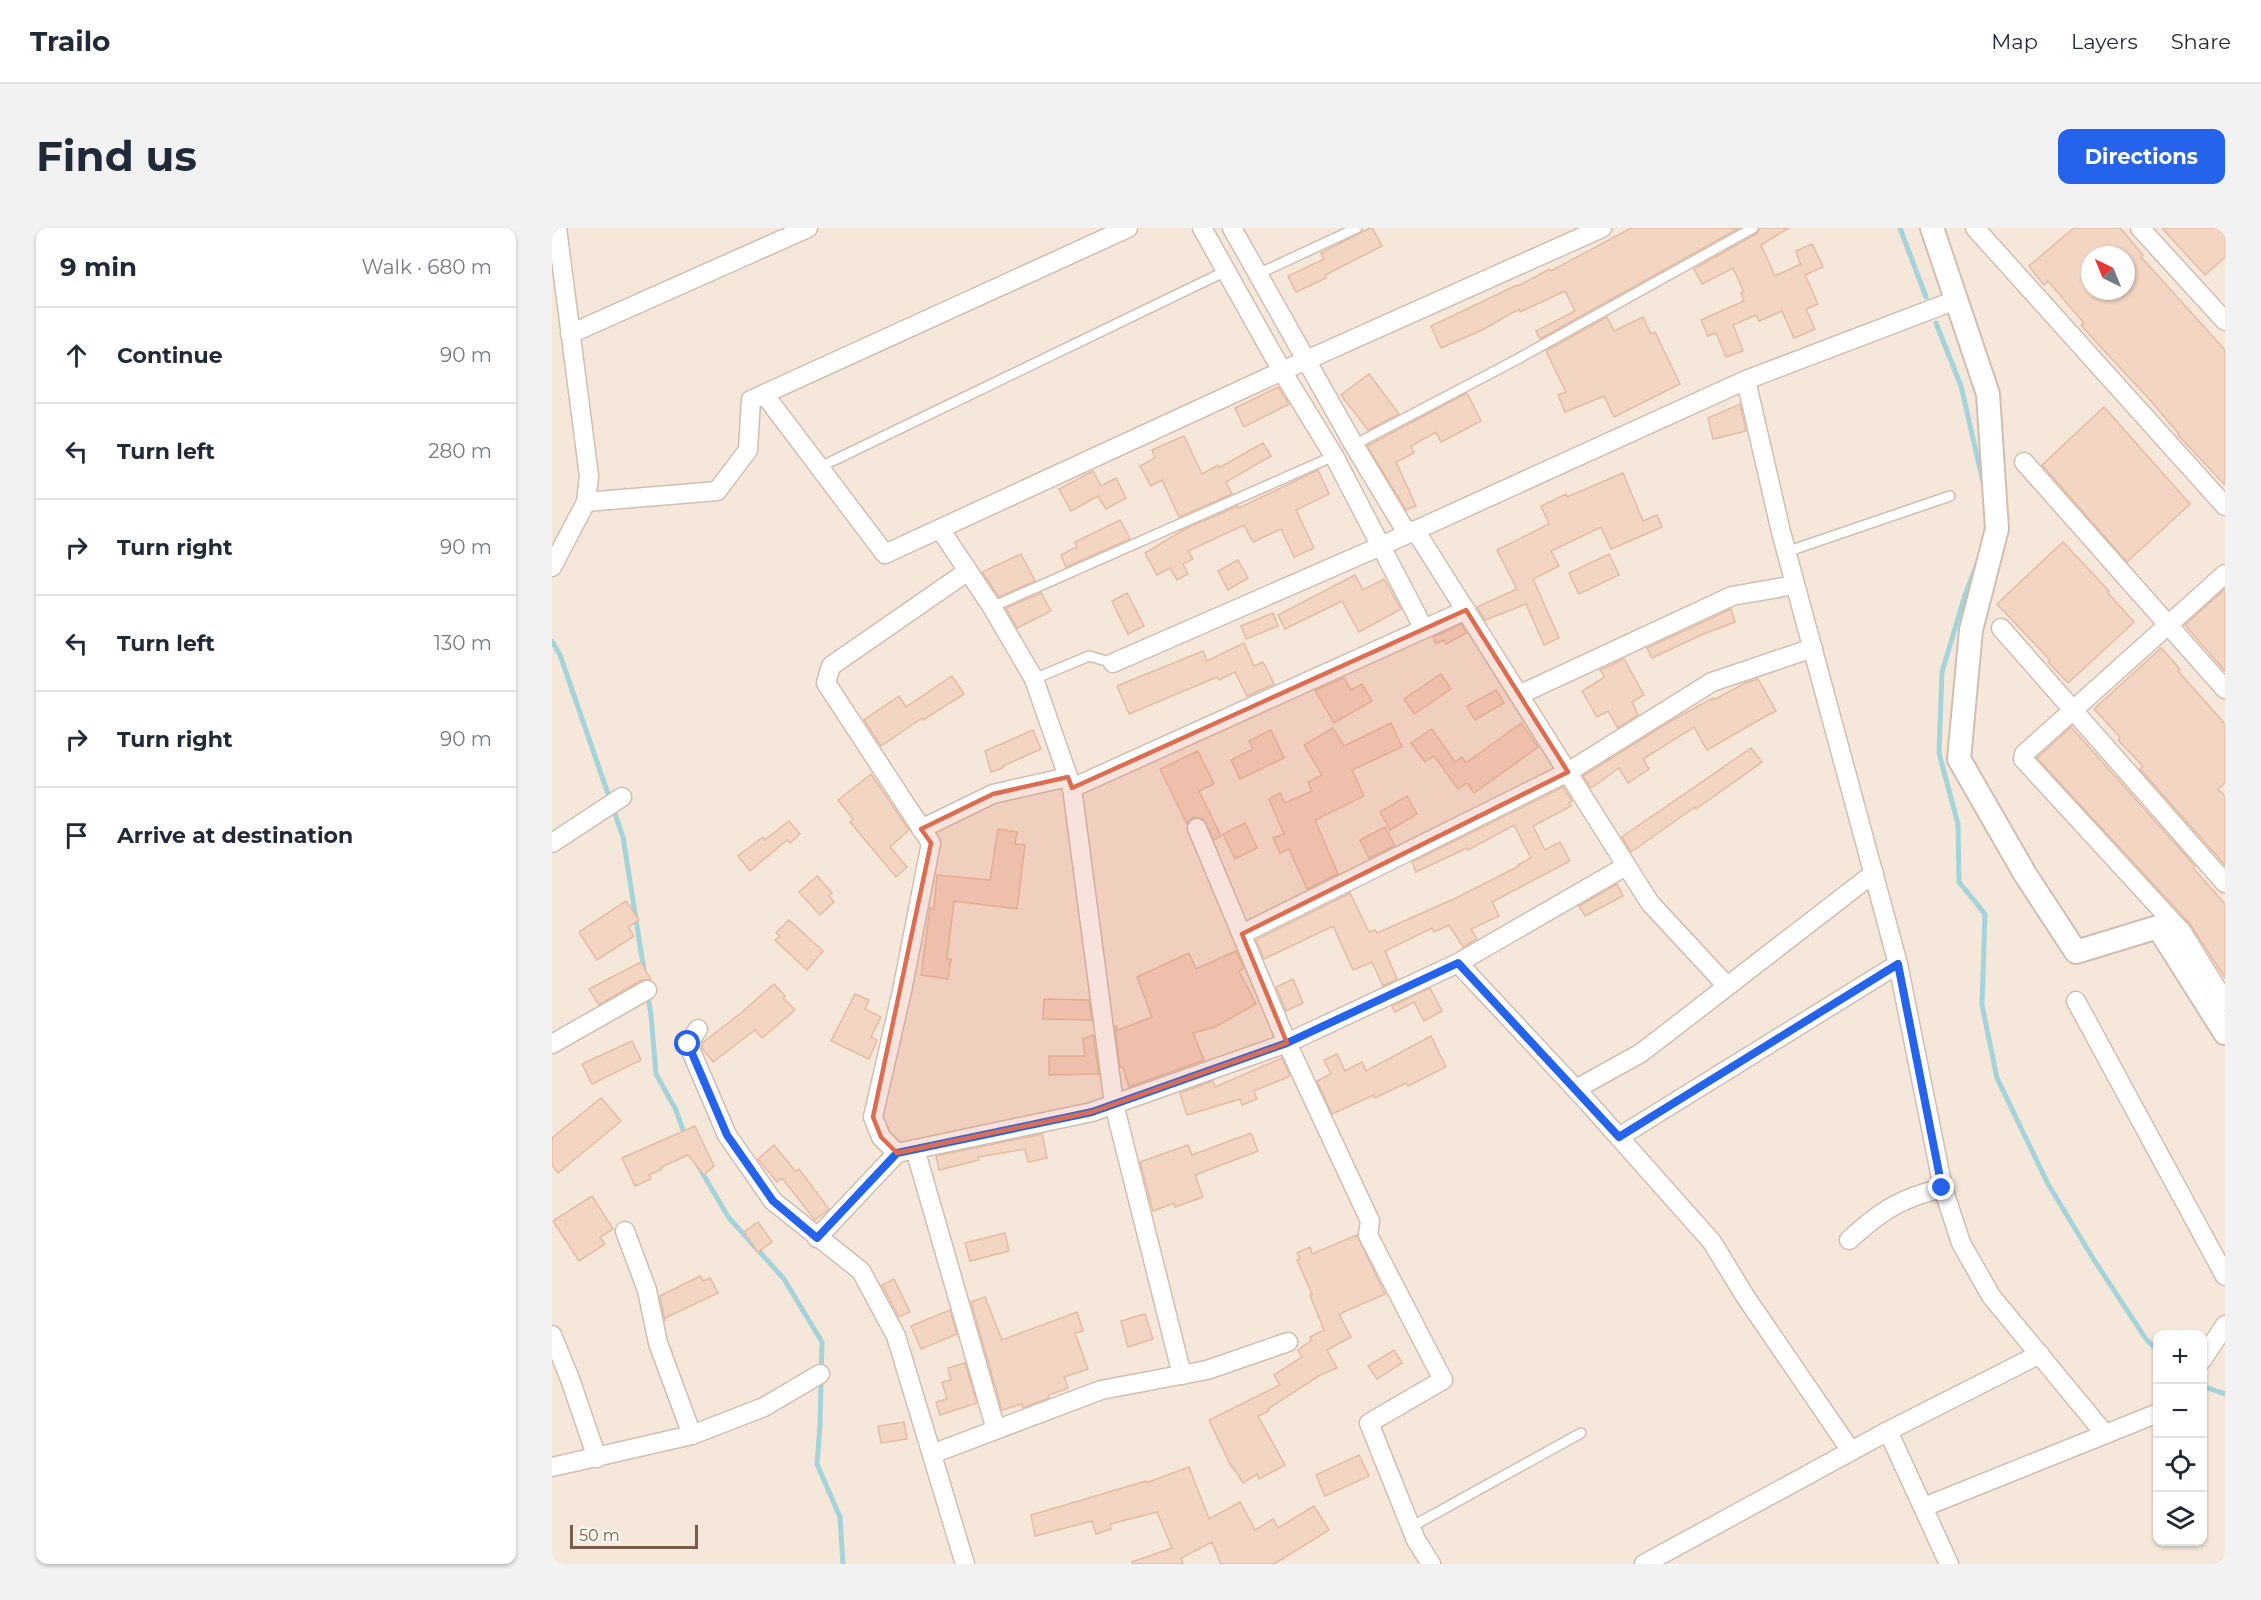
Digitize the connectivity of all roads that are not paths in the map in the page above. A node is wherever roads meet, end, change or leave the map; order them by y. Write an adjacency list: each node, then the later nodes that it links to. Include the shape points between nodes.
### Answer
1 (557, 228): 16 (street)
2 (808, 228): 16 (street)
3 (1128, 228): 20 (street)
4 (1202, 228): 12 (street)
5 (1232, 228): 13 (street)
6 (1357, 228): 13 (lane)
7 (1602, 228): 17 (street)
8 (1753, 228): 21 (lane)
9 (1932, 228): 14 (street)
10 (1975, 228): 27 (street)
11 (2140, 228): 15 (street)
12 (1226, 271): 18 (street); 24 (lane)
13 (1258, 274): 17 (street)
14 (1956, 300): 19 (street); 64 (street, via 1988,394 1997,529 1971,630 1959,759 2025,874 2076,952 2158,927)
15 (2225, 321)
16 (570, 334): 26 (street, via 589,476)
17 (1308, 360): 18 (street); 21 (street)
18 (1282, 371): 22 (street); 28 (street)
19 (1746, 380): 29 (street); 31 (street)
20 (764, 394): 24 (street); 26 (street, via 752,400 748,450 717,491)
21 (1354, 445): 29 (street)
22 (1334, 456): 30 (street); 36 (lane)
23 (2024, 462): 38 (street)
24 (820, 467): 28 (street, via 885,554)
25 (1950, 496): 31 (lane)
26 (586, 502): 32 (street)
27 (2225, 506)
28 (940, 529): 33 (street)
29 (1411, 532): 30 (street); 37 (street)
30 (1381, 546): 40 (street); 42 (street)
31 (1786, 552): 35 (street)
32 (552, 567)
33 (968, 571): 36 (street); 51 (street, via 831,666 826,683)
34 (2225, 574): 38 (street)
35 (1795, 585): 41 (street); 45 (street, via 1732,596)
36 (992, 607): 43 (street)
37 (1466, 610): 40 (street); 45 (street)
38 (2167, 626): 44 (street); 46 (street)
39 (2001, 628): 46 (street)
40 (1424, 629): 48 (street)
41 (1813, 648): 47 (street, via 1712,682); 54 (street)
42 (1113, 663): 43 (lane, via 1089,656)
43 (1034, 679): 48 (street)
44 (2225, 689)
45 (1519, 694): 47 (street)
46 (2074, 710): 55 (street); 62 (street, via 2023,759 2182,932)
47 (1568, 772): 53 (street); 56 (street)
48 (1070, 783): 51 (street, via 993,794); 68 (street)
49 (622, 797): 52 (street)
50 (1197, 828): 56 (street)
51 (921, 829): 71 (street, via 931,843 873,1117 881,1137)
52 (552, 843)
53 (1626, 866): 57 (street); 59 (street, via 1650,903)
54 (1874, 873): 58 (street); 59 (street)
55 (2225, 883)
56 (1242, 934): 66 (street)
57 (1458, 963): 66 (street); 67 (street)
58 (1898, 964): 69 (street); 72 (street)
59 (1727, 987): 67 (street, via 1641,1053)
60 (647, 990): 65 (street)
61 (2076, 1001): 76 (street)
62 (2225, 1002)
63 (698, 1029): 74 (street, via 688,1044 727,1135 773,1201)
64 (2225, 1033)
65 (553, 1043)
66 (1287, 1043): 68 (street); 95 (street, via 1371,1221 1368,1235 1443,1380 1369,1423)
67 (1576, 1089): 69 (street)
68 (1114, 1104): 70 (street); 83 (street)
69 (1619, 1137): 90 (street, via 1712,1242 1750,1305)
70 (915, 1149): 71 (street); 85 (street)
71 (897, 1153): 74 (street)
72 (1942, 1188): 75 (street, via 1892,1206); 81 (street, via 1961,1243 1990,1296)
73 (625, 1231): 89 (street, via 647,1290 658,1343)
74 (817, 1238): 91 (street, via 861,1271 896,1336)
75 (1849, 1240)
76 (2225, 1276)
77 (2225, 1325): 80 (street)
78 (552, 1335): 92 (street)
79 (1288, 1342): 83 (street)
80 (2207, 1352)
81 (2040, 1354): 86 (street); 88 (street)
82 (820, 1374): 89 (street, via 764,1407)
83 (1182, 1375): 85 (street, via 1101,1390)
84 (2153, 1415): 88 (street)
85 (996, 1430): 91 (street)
86 (1888, 1431): 90 (street); 94 (street)
87 (1581, 1433): 95 (lane)
88 (2105, 1434): 94 (street)
89 (692, 1435): 92 (street)
90 (1851, 1451): 98 (street)
91 (932, 1454): 96 (street)
92 (597, 1458): 93 (street)
93 (552, 1467)
94 (1924, 1507): 99 (street)
95 (1411, 1527): 97 (street)
96 (965, 1564)
97 (1431, 1564)
98 (1644, 1564)
99 (1948, 1564)

